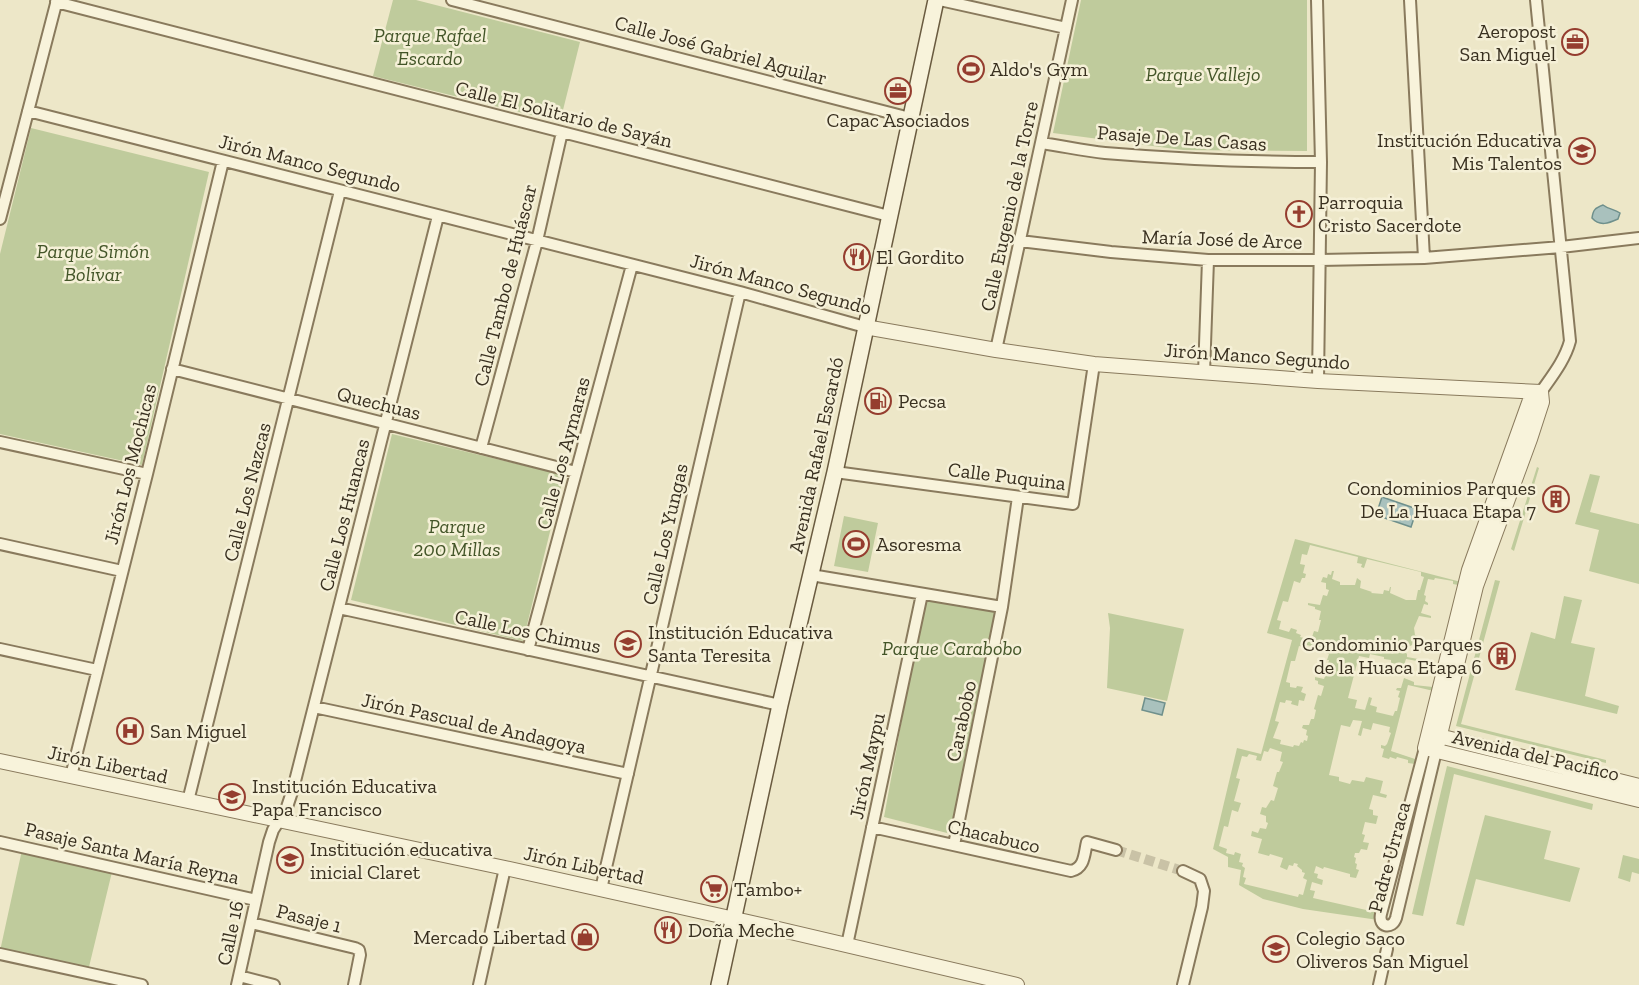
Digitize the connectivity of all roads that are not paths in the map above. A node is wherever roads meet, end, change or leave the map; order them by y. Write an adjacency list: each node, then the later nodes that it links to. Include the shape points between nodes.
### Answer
1 (452, 0): 10 (street, Calle José Gabriel Aguilar)
2 (938, 0): 8 (street); 10 (main road, Avenida Rafael Escardó)
3 (1072, 0): 8 (street, Calle Eugenio de la Torre)
4 (1317, 0): 14 (street)
5 (1410, 0): 24 (street)
6 (1536, 0): 23 (street, Padre Urraca)
7 (57, 1): 9 (street); 11 (street, Calle El Solitario de Sayán)
8 (1066, 28): 12 (street, Calle Eugenio de la Torre)
9 (28, 111): 13 (street, Jirón Manco Segundo); 16 (street)
10 (910, 118): 18 (main road, Avenida Rafael Escardó)
11 (562, 132): 18 (street, Calle El Solitario de Sayán); 21 (street, Calle Tambo de Huáscar)
12 (1041, 143): 14 (street, Pasaje De Las Casas, via 1183,159); 22 (street, Calle Eugenio de la Torre)
13 (223, 161): 15 (street, Jirón Manco Segundo); 32 (street, Jirón Los Mochicas)
14 (1321, 162): 26 (street)
15 (340, 191): 17 (street, Jirón Manco Segundo); 36 (street, Calle Los Nazcas)
16 (3, 192): 19 (street)
17 (438, 216): 21 (street, Jirón Manco Segundo); 37 (street, Calle Los Huancas)
18 (889, 216): 29 (main road, Avenida Rafael Escardó)
19 (0, 219)
20 (1639, 238): 23 (street, María José de Arce)
21 (537, 241): 27 (street, Jirón Manco Segundo); 39 (street, Calle Tambo de Huáscar)
22 (1020, 241): 25 (street, María José de Arce); 30 (street, Calle Eugenio de la Torre)
23 (1561, 247): 24 (street, María José de Arce); 35 (street, Padre Urraca, via 1570,340 1562,362)
24 (1424, 258): 26 (street, María José de Arce)
25 (1209, 260): 26 (street, María José de Arce); 33 (street)
26 (1320, 260): 34 (street)
27 (632, 265): 28 (street, Jirón Manco Segundo); 40 (street, Calle Los Aymaras)
28 (740, 292): 29 (street, Jirón Manco Segundo); 53 (street, Calle Los Yungas)
29 (865, 327): 30 (street, Jirón Manco Segundo); 41 (main road, Avenida Rafael Escardó)
30 (996, 350): 31 (street, Jirón Manco Segundo)
31 (1094, 364): 33 (street, Jirón Manco Segundo); 43 (street, Calle Puquina, via 1072,504)
32 (172, 369): 36 (street, Quechuas); 42 (street, Jirón Los Mochicas)
33 (1204, 373): 34 (street, Jirón Manco Segundo)
34 (1318, 381): 35 (street, Jirón Manco Segundo)
35 (1541, 392): 56 (street, Padre Urraca, via 1542,402 1530,439 1476,586)
36 (288, 399): 37 (street, Quechuas); 63 (street, Calle Los Nazcas)
37 (386, 423): 39 (street, Quechuas); 49 (street, Calle Los Huancas)
38 (0, 442): 42 (street)
39 (481, 448): 40 (street, Quechuas)
40 (576, 472): 51 (street, Calle Los Aymaras)
41 (835, 472): 43 (street, Calle Puquina); 46 (main road, Avenida Rafael Escardó)
42 (147, 474): 45 (street, Jirón Los Mochicas)
43 (1018, 497): 48 (street, Carabobo)
44 (0, 544): 45 (street)
45 (122, 571): 52 (street, Jirón Los Mochicas)
46 (811, 575): 47 (street); 54 (main road, Avenida Rafael Escardó)
47 (922, 594): 48 (street); 65 (street, Jirón Maypu)
48 (1002, 607): 67 (street, Carabobo)
49 (339, 608): 51 (street, Calle Los Chimus); 55 (street, Calle Los Huancas)
50 (0, 649): 52 (street)
51 (528, 650): 53 (street, Calle Los Chimus)
52 (98, 670): 60 (street, Jirón Los Mochicas)
53 (650, 677): 54 (street, Calle Los Chimus); 59 (street, Calle Los Yungas)
54 (780, 705): 73 (main road, Avenida Rafael Escardó)
55 (314, 707): 59 (street, Jirón Pascual de Andagoya); 64 (street, Calle Los Huancas, via 290,800)
56 (1434, 735): 57 (street, Padre Urraca); 61 (street, Avenida del Pacifico)
57 (1430, 750): 57 (street, Padre Urraca, via 1381,914 1385,926 1395,923); 62 (street, Avenida del Pacifico)
58 (0, 761): 60 (street, Jirón Libertad)
59 (628, 774): 71 (street, Calle Los Yungas)
60 (71, 776): 63 (street, Jirón Libertad)
61 (1639, 786)
62 (1639, 800)
63 (188, 801): 64 (street, Jirón Libertad)
64 (280, 821): 69 (street, Jirón Libertad); 72 (street, Calle 16, via 269,842)
65 (872, 827): 67 (street, Chacabuco); 75 (street, Jirón Maypu)
66 (0, 842): 72 (street, Pasaje Santa María Reyna)
67 (954, 845): 68 (street, Chacabuco, via 1071,871 1082,866 1087,842)
68 (1116, 850)
69 (505, 868): 71 (street, Jirón Libertad); 83 (street)
70 (1183, 871): 86 (street, via 1200,879 1204,891)
71 (601, 889): 73 (street, Jirón Libertad)
72 (256, 900): 74 (street, Calle 16)
73 (732, 918): 75 (street, Jirón Libertad); 84 (main road, Avenida Rafael Escardó)
74 (251, 923): 78 (street, Calle 16); 82 (street, Pasaje 1, via 359,950)
75 (847, 945): 79 (street, Jirón Libertad)
76 (1387, 949): 87 (street)
77 (0, 954): 80 (street)
78 (238, 980): 81 (street)
79 (973, 980): 85 (street, Jirón Libertad)
80 (142, 985)
81 (274, 985)
82 (354, 985)
83 (479, 985)
84 (718, 985)
85 (1017, 985)
86 (1183, 985)
87 (1379, 985)

